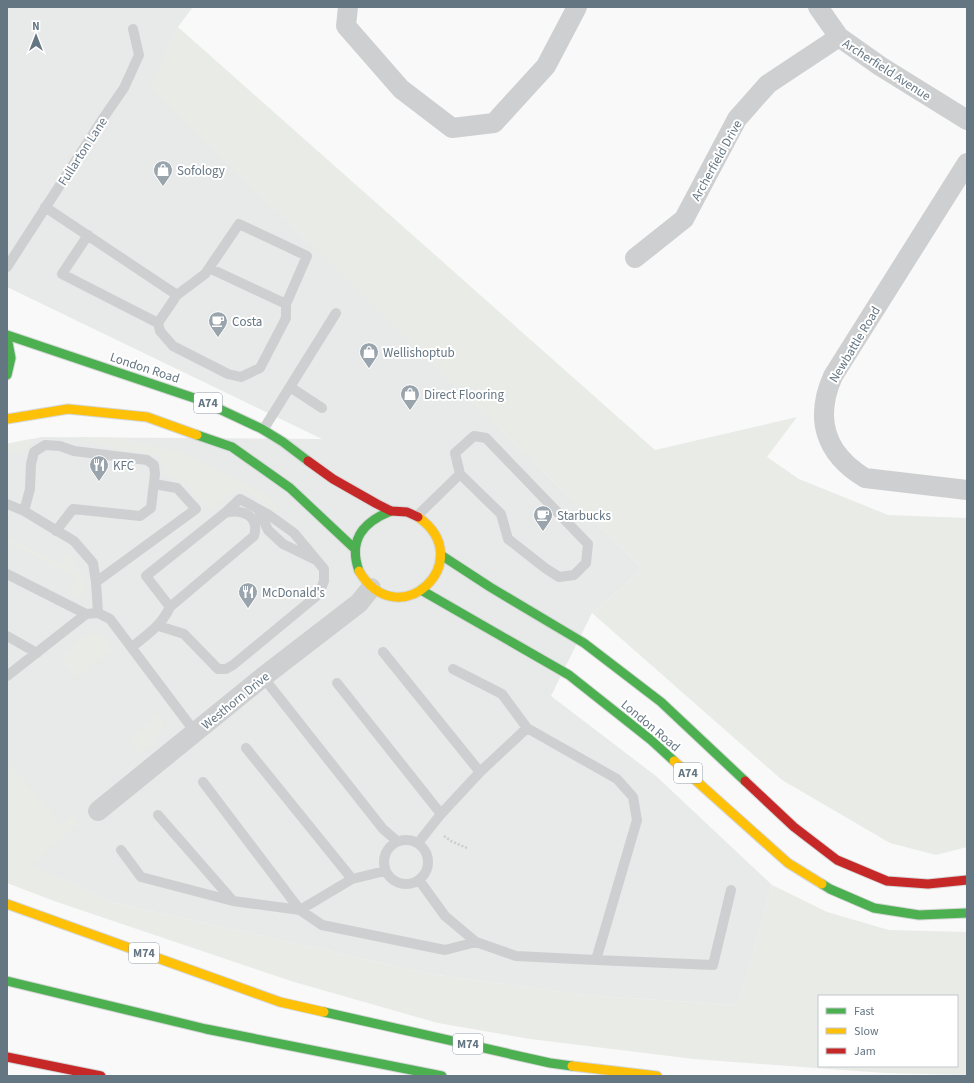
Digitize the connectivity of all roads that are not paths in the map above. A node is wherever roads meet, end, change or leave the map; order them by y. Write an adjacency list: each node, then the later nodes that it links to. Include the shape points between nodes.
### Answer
1 (348, 7): 2 (street, via 346,26 400,89 452,128 494,123 546,66)
2 (577, 7)
3 (818, 7): 5 (street, Archerfield Avenue)
4 (133, 29): 8 (lane, Fullarton Lane, via 139,55 124,88)
5 (839, 37): 6 (street, Archerfield Avenue, via 880,66); 10 (street, Archerfield Drive, via 768,84 737,119 684,219)
6 (967, 120)
7 (967, 163): 25 (street, Newbattle Road, via 833,376 825,400 824,413 827,432 835,451 843,462 865,478)
8 (45, 207): 9 (lane); 11 (lane, Fullarton Lane)
9 (88, 235): 13 (lane); 16 (lane, via 62,274)
10 (635, 258)
11 (7, 267)
12 (209, 268): 13 (lane, via 205,274); 14 (lane); 14 (lane, via 239,224 246,227 307,256)
13 (177, 295): 16 (lane)
14 (286, 304): 16 (lane, via 286,318 260,368 241,377 228,374 173,346)
15 (336, 313): 19 (lane)
16 (159, 327)
17 (7, 336): 18 (main road, via 11,358); 22 (main road, London Road / A74, via 197,398)
18 (7, 375)
19 (290, 387): 20 (lane); 22 (lane)
20 (322, 408)
21 (7, 419): 33 (main road, via 68,409 147,417 232,447 290,488)
22 (264, 430): 29 (main road, London Road / A74, via 337,482)
23 (460, 474): 23 (lane, via 455,453 474,436 486,438 588,544 586,563 574,575 559,577 545,568 508,539 501,514); 31 (lane)
24 (154, 484): 28 (lane, via 154,465 147,460 45,445 34,452 30,489); 32 (lane, via 151,508 140,516 73,509); 37 (lane, via 177,488 196,509)
25 (967, 490)
26 (7, 504): 28 (lane)
27 (258, 509): 30 (lane, via 240,499); 35 (lane, via 294,533); 35 (lane, via 268,530 283,544)
28 (24, 511): 32 (lane)
29 (391, 511): 31 (main road, London Road / A74, via 407,512); 33 (main road, London Road / A74, via 378,516 365,526 359,534)
30 (225, 513): 40 (lane, via 146,576); 40 (lane, via 238,511 250,517 256,529 254,536)
31 (417, 516): 34 (main road, London Road / A74, via 435,532)
32 (56, 531): 37 (lane, via 74,541 93,563)
33 (355, 549): 38 (main road, London Road / A74, via 357,570)
34 (441, 555): 39 (main road, London Road / A74, via 433,579); 66 (main road, London Road / A74, via 584,643 661,702 794,827 837,860 887,881 928,884)
35 (316, 560): 43 (lane, via 324,569 324,581 319,594 226,669 218,669 184,634)
36 (7, 574): 42 (lane)
37 (96, 582): 41 (lane)
38 (371, 588): 39 (main road, London Road / A74, via 387,596 399,597); 50 (street, Westhorn Drive, via 359,603)
39 (421, 590): 71 (main road, London Road / A74, via 569,675 651,740 788,863 830,889 874,908 919,915)
40 (170, 607): 43 (lane)
41 (98, 613): 42 (lane); 45 (lane, via 110,619)
42 (86, 614): 47 (lane)
43 (158, 626): 45 (lane)
44 (7, 636): 47 (lane)
45 (132, 647): 53 (lane)
46 (383, 652): 55 (lane)
47 (37, 653): 49 (lane)
48 (453, 669): 52 (lane, via 502,694)
49 (7, 676)
50 (263, 677): 53 (street, Westhorn Drive); 60 (lane, via 384,829)
51 (337, 683): 58 (lane)
52 (527, 728): 55 (lane); 73 (lane, via 617,779 634,797 637,820)
53 (195, 732): 57 (street, Westhorn Drive)
54 (246, 748): 64 (lane)
55 (480, 772): 58 (lane)
56 (203, 782): 70 (lane)
57 (98, 811)
58 (441, 814): 61 (lane)
59 (158, 815): 68 (lane)
60 (397, 841): 61 (lane, via 412,840); 63 (lane, via 390,845 384,854)
61 (418, 843): 65 (lane, via 428,860 427,869)
62 (121, 850): 68 (lane, via 141,878)
63 (385, 871): 64 (lane); 65 (lane, via 390,878 399,883)
64 (352, 879): 70 (lane)
65 (419, 880): 72 (lane, via 445,916)
66 (967, 880)
67 (731, 890): 73 (lane, via 713,965)
68 (233, 901): 70 (lane)
69 (7, 904): 78 (main road, M74, via 280,1002 550,1063)
70 (300, 910): 72 (lane, via 322,925 445,950)
71 (967, 913)
72 (476, 942): 73 (lane, via 516,956)
73 (596, 960)
74 (7, 981): 77 (main road, via 206,1029)
75 (7, 1057): 76 (main road)
76 (101, 1076)
77 (442, 1076)
78 (657, 1076)

